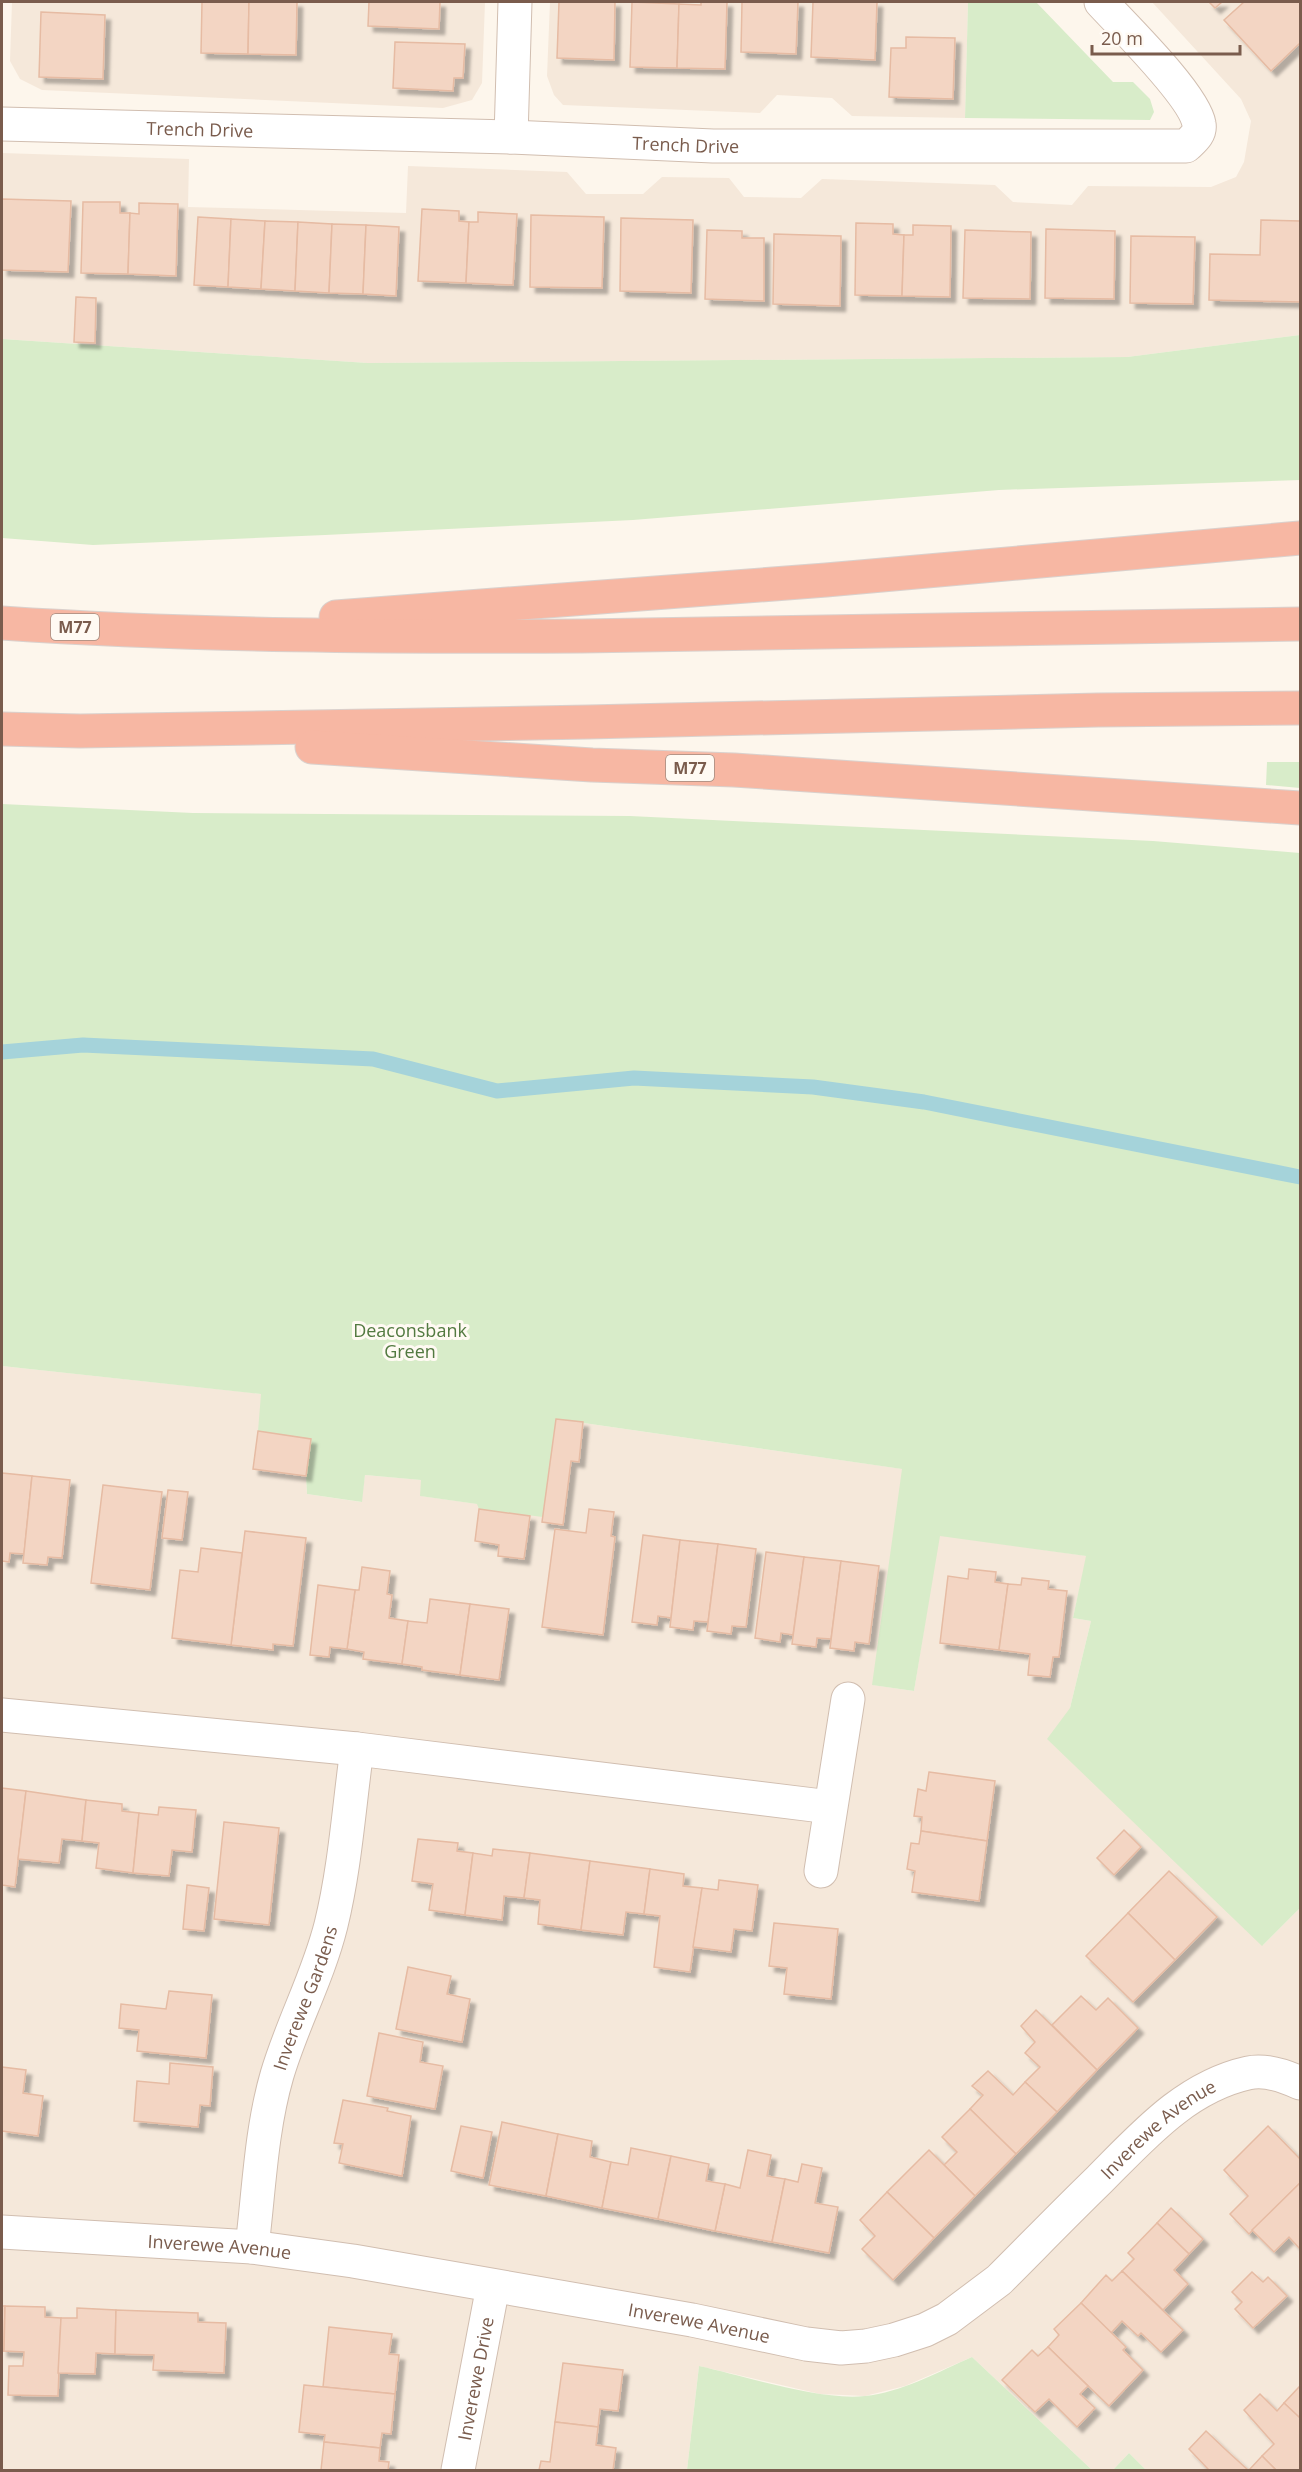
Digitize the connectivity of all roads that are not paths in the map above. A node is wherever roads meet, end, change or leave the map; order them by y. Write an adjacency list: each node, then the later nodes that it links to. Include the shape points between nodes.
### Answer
1 (515, 2): 4 (street)
2 (1101, 2): 4 (street, Trench Drive, via 1188,99 1199,124 1197,135 1186,146 713,146)
3 (2, 123): 4 (street, Trench Drive)
4 (511, 137)
5 (1300, 538): 8 (highway, M77, via 826,580)
6 (2, 623): 8 (highway, M77)
7 (1300, 624): 8 (highway, M77, via 386,637)
8 (149, 631)
9 (1300, 708): 11 (highway, M77)
10 (2, 729): 11 (highway, M77)
11 (80, 731): 12 (highway, M77)
12 (1300, 808)
13 (848, 1699): 16 (street)
14 (2, 1715): 15 (street)
15 (357, 1749): 16 (street); 20 (street, Inverewe Gardens, via 332,1922 277,2075)
16 (830, 1807): 17 (street)
17 (821, 1871)
18 (1300, 2083): 21 (street, Inverewe Avenue, via 1269,2072 1250,2072 1198,2091 1158,2122 999,2280 947,2319 894,2340 840,2348 806,2344)
19 (2, 2232): 20 (street, Inverewe Avenue)
20 (252, 2247): 21 (street, Inverewe Avenue, via 353,2260)
21 (493, 2286): 22 (street, Inverewe Drive)
22 (458, 2470)

